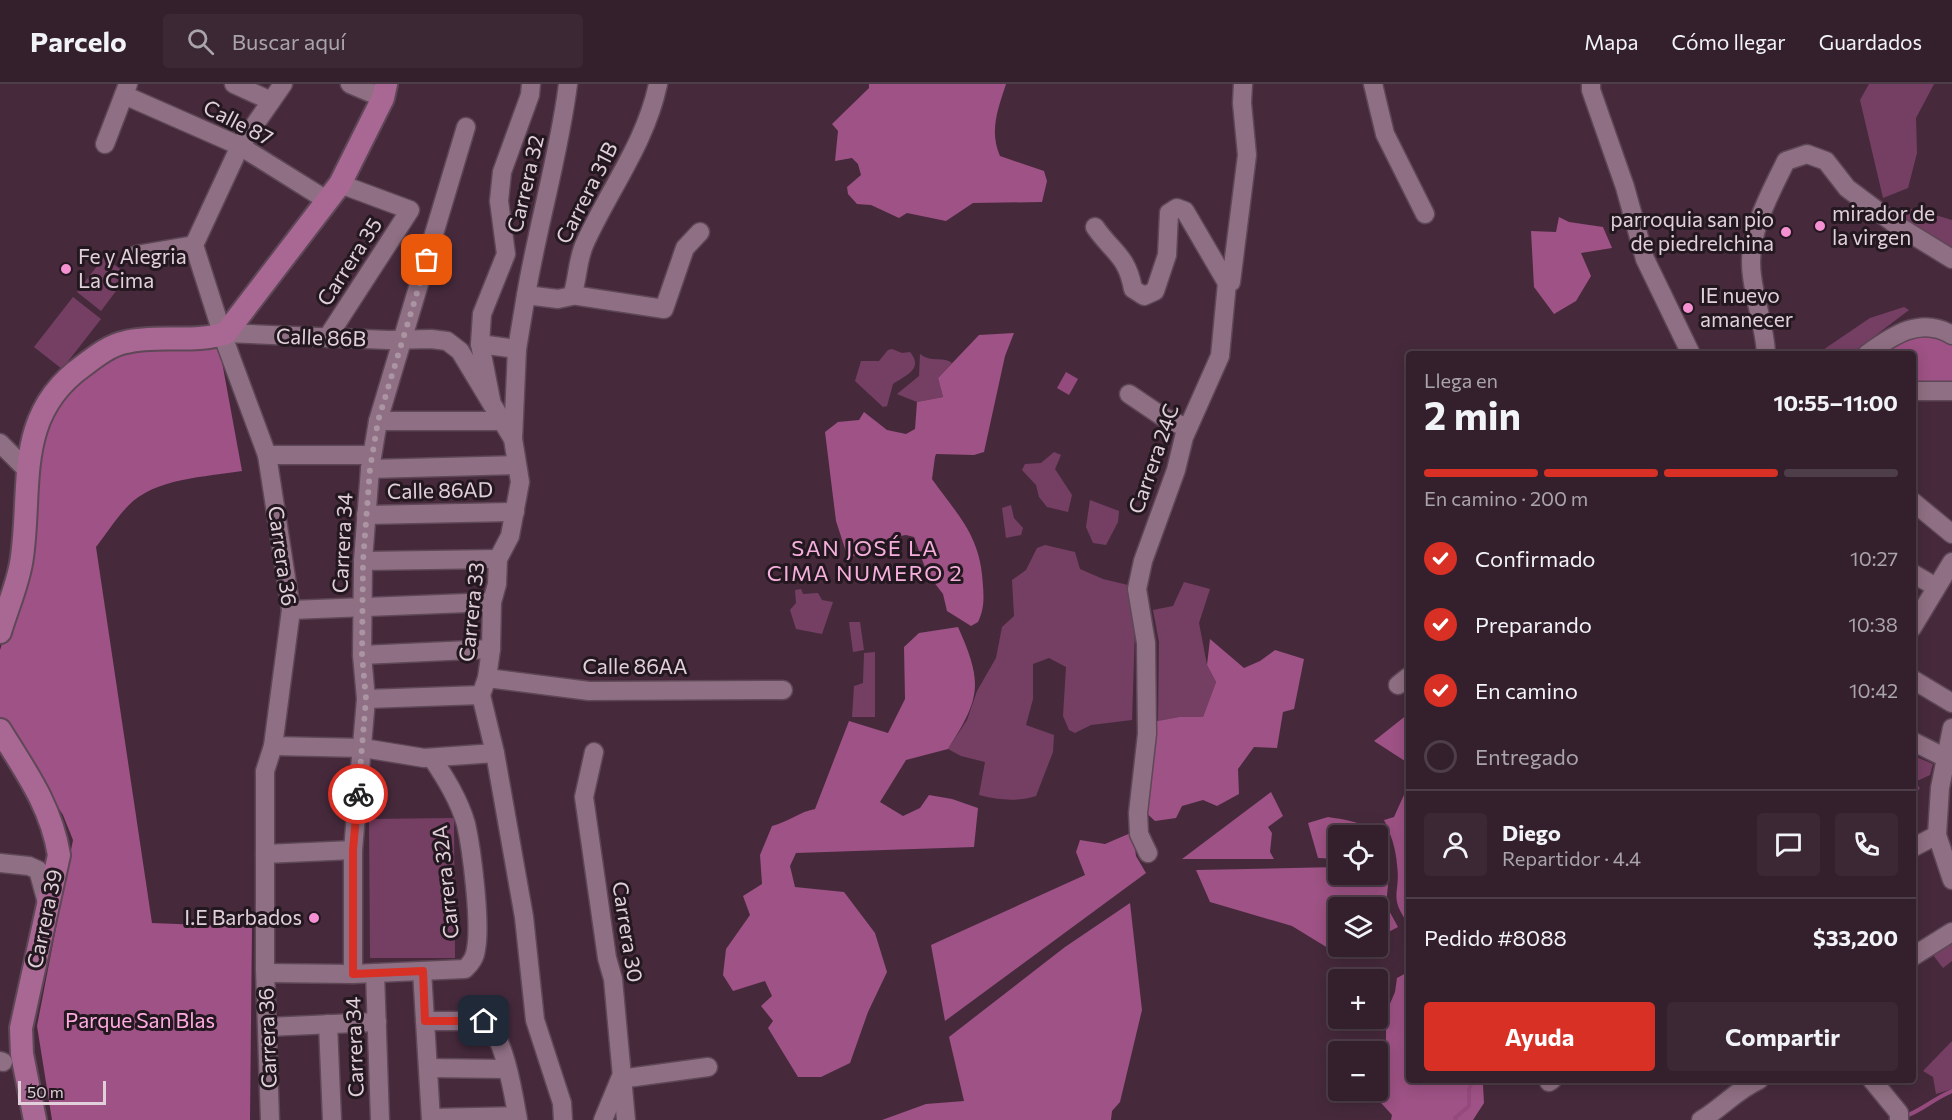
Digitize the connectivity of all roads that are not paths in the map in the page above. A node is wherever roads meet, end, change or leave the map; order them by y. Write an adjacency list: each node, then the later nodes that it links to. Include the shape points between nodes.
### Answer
1 (234, 84): 12 (street)
2 (283, 84): 12 (street)
3 (350, 84): 11 (street)
4 (531, 84): 31 (street, Carrera 33, via 502,172 499,201 506,254 482,314)
5 (568, 84): 25 (street, Carrera 32, via 562,133)
6 (658, 84): 26 (street, Carrera 31B, via 636,149 584,244)
7 (1243, 84): 24 (street, Carrera 24C, via 1247,155 1231,282)
8 (1373, 84): 18 (street, via 1385,134)
9 (1591, 84): 33 (street, via 1645,259)
10 (126, 89): 14 (street); 15 (street, Calle 87)
11 (384, 91): 16 (main road)
12 (271, 101): 15 (street)
13 (466, 127): 30 (street, Carrera 34)
14 (105, 144)
15 (240, 146): 16 (street, Calle 87); 21 (street)
16 (334, 193): 17 (street, Calle 87); 27 (main road)
17 (410, 210): 29 (street, Carrera 35)
18 (1425, 214)
19 (1095, 227): 24 (street, via 1105,242 1117,249 1133,289 1144,296 1155,291 1167,255 1169,213 1177,208 1185,211)
20 (700, 232): 26 (street, via 685,248 664,309)
21 (194, 245): 22 (street); 27 (street, Carrera 36)
22 (136, 255)
23 (1952, 259): 34 (street, via 1847,188 1826,161 1807,154 1786,161 1768,194 1754,240 1752,275)
24 (1227, 283): 42 (street, Carrera 24C, via 1229,346 1220,356)
25 (526, 295): 26 (street, via 558,299); 32 (street)
26 (572, 295)
27 (225, 334): 29 (street, Calle 86B); 45 (street, Carrera 36); 48 (main road, Calle 86B, via 126,341 105,350 63,380 32,438)
28 (1952, 335): 35 (street, via 1939,327 1904,329)
29 (327, 338): 30 (street, Calle 86B)
30 (403, 340): 39 (street, Calle 86B, via 447,341 460,351); 40 (street, Carrera 34)
31 (480, 344): 32 (street); 39 (street, Carrera 33)
32 (517, 349): 43 (street)
33 (1689, 351)
34 (1765, 351)
35 (1871, 351)
36 (1916, 391): 37 (street)
37 (1952, 392)
38 (1129, 394): 42 (street)
39 (491, 402): 41 (street, Carrera 33)
40 (378, 421): 41 (street); 46 (street, Carrera 34)
41 (504, 421): 43 (street, Carrera 33)
42 (1187, 428): 82 (street, Carrera 24C, via 1137,589 1146,644 1147,734 1138,813 1139,834)
43 (513, 439): 47 (street, Carrera 33)
44 (0, 443): 48 (street)
45 (267, 456): 46 (street, Calle 86AD); 60 (street, Carrera 36)
46 (371, 462): 47 (street, Calle 86AD); 51 (street, Carrera 34)
47 (516, 465): 50 (street, Carrera 33, via 520,482)
48 (26, 469): 62 (main road, via 22,559)
49 (1916, 504): 52 (street)
50 (515, 512): 51 (street, Calle 86AD); 53 (street, Carrera 33, via 507,545)
51 (366, 515): 54 (street, Carrera 34)
52 (1952, 534)
53 (498, 559): 54 (street); 58 (street, Carrera 33)
54 (363, 561): 59 (street, Carrera 34)
55 (1952, 562): 57 (street)
56 (1916, 575): 57 (street)
57 (1935, 587): 61 (street)
58 (492, 602): 59 (street); 63 (street, Carrera 33)
59 (362, 609): 60 (street); 64 (street, Carrera 34)
60 (291, 610): 73 (street, Carrera 36)
61 (1916, 622)
62 (0, 632)
63 (491, 650): 64 (street); 66 (street, Carrera 33)
64 (362, 655): 68 (street, Carrera 34)
65 (1916, 681): 69 (street)
66 (484, 687): 67 (street, Calle 86AA); 68 (street, Calle 86AA); 76 (street, Carrera 33)
67 (783, 690)
68 (366, 699): 74 (street, Carrera 34)
69 (1952, 703)
70 (1952, 728): 78 (street)
71 (0, 730): 86 (main road, Carrera 39, via 54,827 59,855)
72 (1916, 743): 78 (street)
73 (273, 746): 74 (street); 83 (street, Carrera 36, via 265,771)
74 (363, 748): 77 (street); 81 (street, Carrera 34)
75 (594, 752): 100 (street, Carrera 30, via 584,797 614,987)
76 (495, 753): 77 (street); 111 (street, Carrera 33, via 524,917 535,1020)
77 (432, 758): 89 (street, Carrera 32A, via 453,791 467,835 476,948 465,969)
78 (1946, 758): 79 (street)
79 (1937, 835): 80 (street); 85 (street)
80 (1916, 846)
81 (353, 850): 83 (street); 92 (street, Carrera 34)
82 (1148, 853)
83 (265, 854): 90 (street, Carrera 36)
84 (0, 863): 86 (street, via 38,870)
85 (1951, 872)
86 (48, 907): 107 (main road, Carrera 39, via 21,1028)
87 (1952, 932): 88 (street)
88 (1916, 954)
89 (423, 971): 91 (street); 93 (street)
90 (266, 973): 92 (street); 96 (street, Carrera 36)
91 (375, 973): 92 (street); 94 (street, Carrera 34)
92 (353, 974)
93 (425, 1021): 98 (street); 99 (street, via 484,1021 491,1025)
94 (377, 1022): 95 (street); 110 (street, Carrera 34)
95 (328, 1024): 96 (street); 109 (street)
96 (268, 1027): 108 (street, Carrera 36)
97 (708, 1067): 100 (street)
98 (428, 1068): 99 (street); 106 (street)
99 (506, 1069): 105 (street)
100 (620, 1079): 112 (street); 113 (street, Carrera 30)
101 (1754, 1083): 114 (street)
102 (1874, 1083): 103 (street)
103 (1899, 1117)
104 (479, 1118): 105 (street); 106 (street)
105 (518, 1118)
106 (431, 1119)
107 (35, 1120)
108 (270, 1120)
109 (332, 1120)
110 (380, 1120)
111 (563, 1120)
112 (603, 1120)
113 (626, 1120)
114 (1701, 1120)

